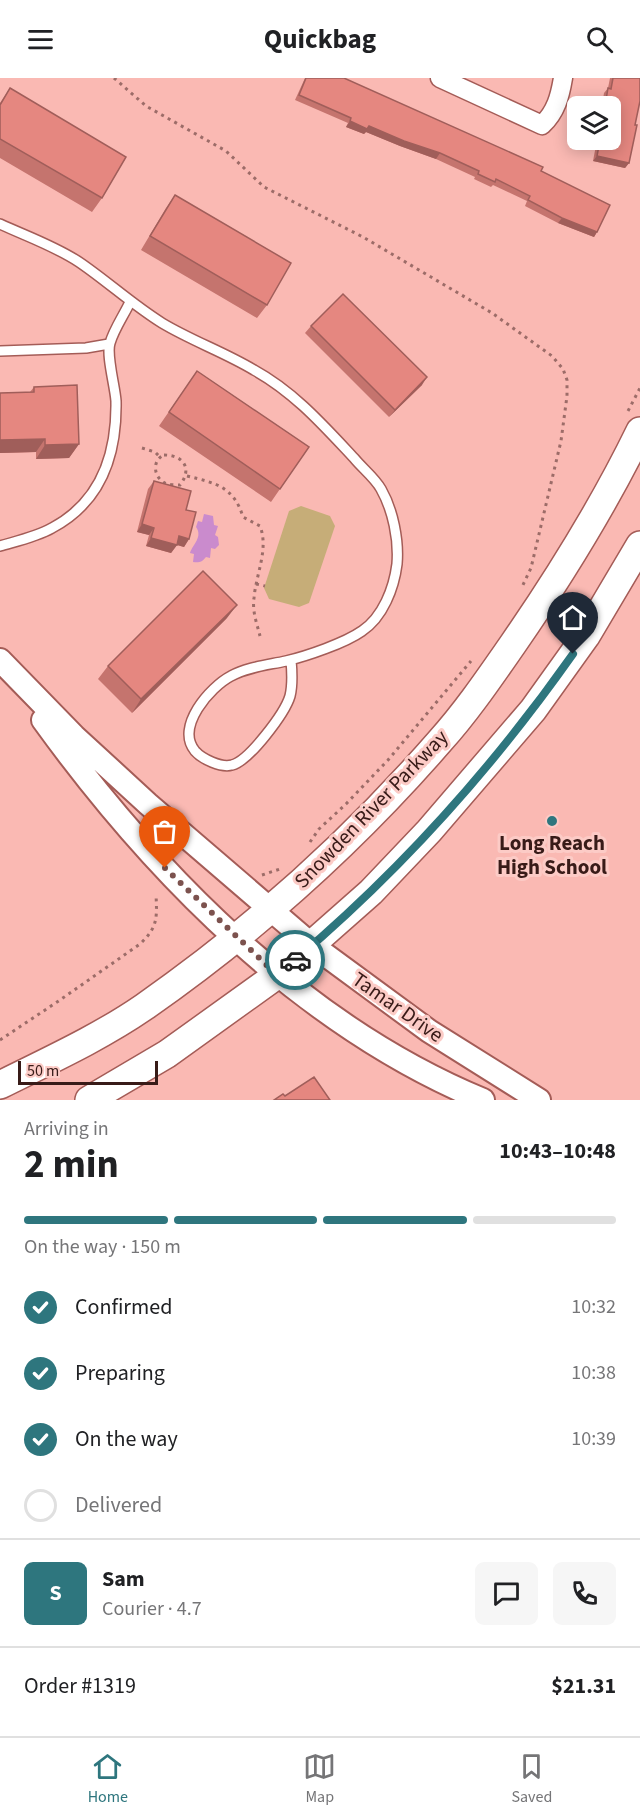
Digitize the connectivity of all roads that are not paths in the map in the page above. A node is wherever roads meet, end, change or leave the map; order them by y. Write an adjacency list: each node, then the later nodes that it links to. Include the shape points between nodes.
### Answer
1 (440, 78): 2 (street, via 542,124 556,105)
2 (563, 78)
3 (0, 224): 4 (lane, via 78,262)
4 (130, 302): 5 (lane); 11 (lane, via 283,388 310,411 381,488 392,515 397,562 385,604 364,630)
5 (109, 344): 6 (lane); 9 (lane, via 116,401 110,460 100,482 87,502 51,529)
6 (0, 351)
7 (640, 431): 12 (main road, Snowden River Parkway, via 582,538 473,700 440,742 332,855)
8 (640, 545): 14 (main road, via 586,636 533,710 429,831 380,883)
9 (0, 546)
10 (0, 660): 12 (street, Tamar Drive, via 74,736); 13 (street, Tamar Drive, via 62,747 123,822 179,884)
11 (291, 660): 11 (lane, via 230,676 211,693 190,721 189,741 195,752 219,765 231,766 243,760 285,709 290,695)
12 (270, 911): 13 (main road, Snowden River Parkway); 14 (street, Tamar Drive)
13 (237, 938): 15 (street, Tamar Drive); 16 (main road, Snowden River Parkway, via 142,1008)
14 (312, 945): 15 (main road); 19 (street, Tamar Drive, via 429,1031)
15 (277, 975): 17 (main road, via 167,1054); 18 (street, Tamar Drive, via 408,1064)
16 (0, 1085)
17 (89, 1100)
18 (483, 1100)
19 (538, 1100)

